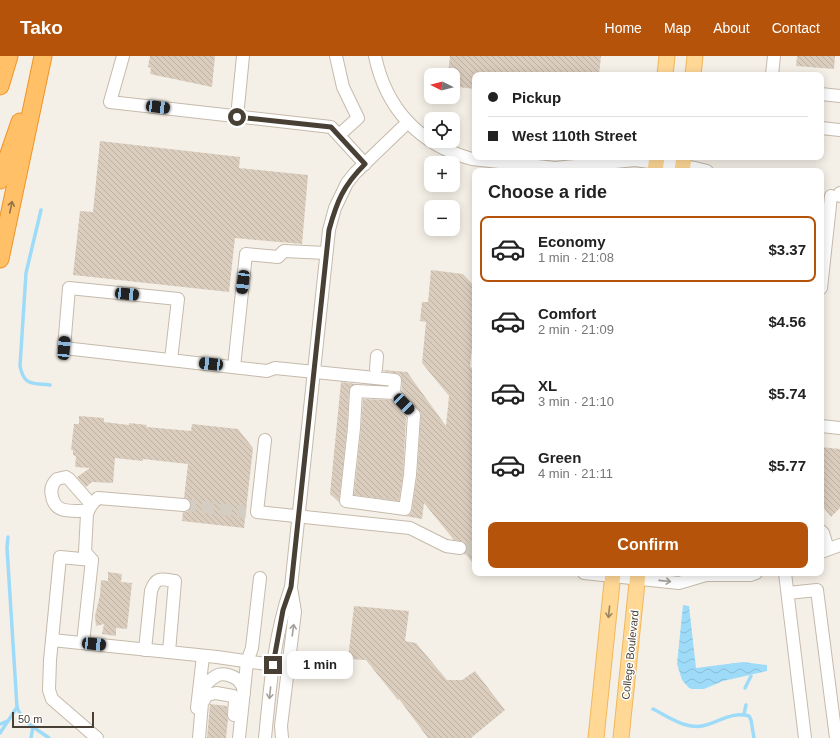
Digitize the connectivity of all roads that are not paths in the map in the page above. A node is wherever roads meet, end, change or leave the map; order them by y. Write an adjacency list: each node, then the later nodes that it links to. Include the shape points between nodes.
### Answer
1 (9, 56): 14 (highway)
2 (40, 56): 33 (highway)
3 (43, 56): 36 (highway, one-way to 3)
4 (123, 56): 17 (street, via 110,102)
5 (243, 56): 17 (street)
6 (336, 56): 21 (street, via 343,87 358,118)
7 (375, 56): 18 (street, via 386,92 398,112)
8 (667, 56): 11 (main road)
9 (695, 56): 12 (main road)
10 (774, 56): 13 (street)
11 (665, 72)
12 (693, 72)
13 (772, 72)
14 (0, 86)
15 (824, 94): 16 (street)
16 (840, 96)
17 (237, 117): 21 (street, via 331,127)
18 (408, 122): 22 (street, via 423,137 439,147); 28 (street)
19 (824, 128): 20 (street)
20 (840, 130)
21 (338, 135): 28 (street)
22 (472, 159)
23 (476, 160): 26 (street)
24 (635, 160): 27 (street)
25 (635, 160): 31 (street)
26 (486, 163): 30 (street)
27 (656, 163): 29 (street)
28 (365, 164): 35 (street, via 347,183 335,208)
29 (683, 165): 32 (street)
30 (547, 168)
31 (567, 168)
32 (695, 168)
33 (0, 180)
34 (834, 196): 37 (street)
35 (326, 253): 40 (street, via 284,251 278,257 246,254); 42 (street)
36 (0, 259)
37 (824, 267)
38 (377, 356): 41 (street)
39 (171, 360): 39 (street, via 64,348 69,288 178,299); 40 (street)
40 (234, 367): 42 (street)
41 (376, 369)
42 (313, 372): 43 (street, via 395,380); 48 (street)
43 (394, 393): 43 (street, via 414,415 405,509 346,501 356,391)
44 (824, 426): 45 (street)
45 (840, 428)
46 (265, 440): 48 (street, via 251,512)
47 (184, 505): 52 (street, via 98,498 90,508 86,552)
48 (298, 517): 50 (street, via 410,528 446,546); 58 (street)
49 (840, 545): 51 (street)
50 (460, 548)
51 (825, 550)
52 (92, 560): 60 (street, via 60,557); 61 (street)
53 (613, 576): 76 (main road, one-way to 76)
54 (638, 576): 55 (street, one-way to 55, via 679,583); 77 (main road, College Boulevard)
55 (698, 576)
56 (785, 576): 59 (street)
57 (260, 578): 65 (street, via 252,648)
58 (291, 587): 66 (street, via 283,610); 75 (street, one-way to 58, via 281,726 295,612)
59 (788, 593): 78 (street); 79 (street, via 817,590)
60 (52, 640): 61 (street); 69 (street, via 49,690 52,699)
61 (83, 643): 62 (street)
62 (145, 650): 63 (street); 63 (street, via 151,591 153,584 161,579 175,581)
63 (169, 652): 64 (street)
64 (203, 656): 65 (street); 67 (street)
65 (247, 662): 66 (street); 68 (street)
66 (273, 665): 74 (street, one-way to 74)
67 (202, 697): 68 (street, via 216,693); 68 (street, via 208,683 215,676 221,675 233,677 242,684); 70 (street); 71 (street)
68 (240, 697): 72 (street); 73 (street)
69 (97, 738)
70 (193, 738)
71 (199, 738)
72 (232, 738)
73 (239, 738)
74 (265, 738)
75 (282, 738)
76 (596, 738)
77 (621, 738)
78 (806, 738)
79 (836, 738)

